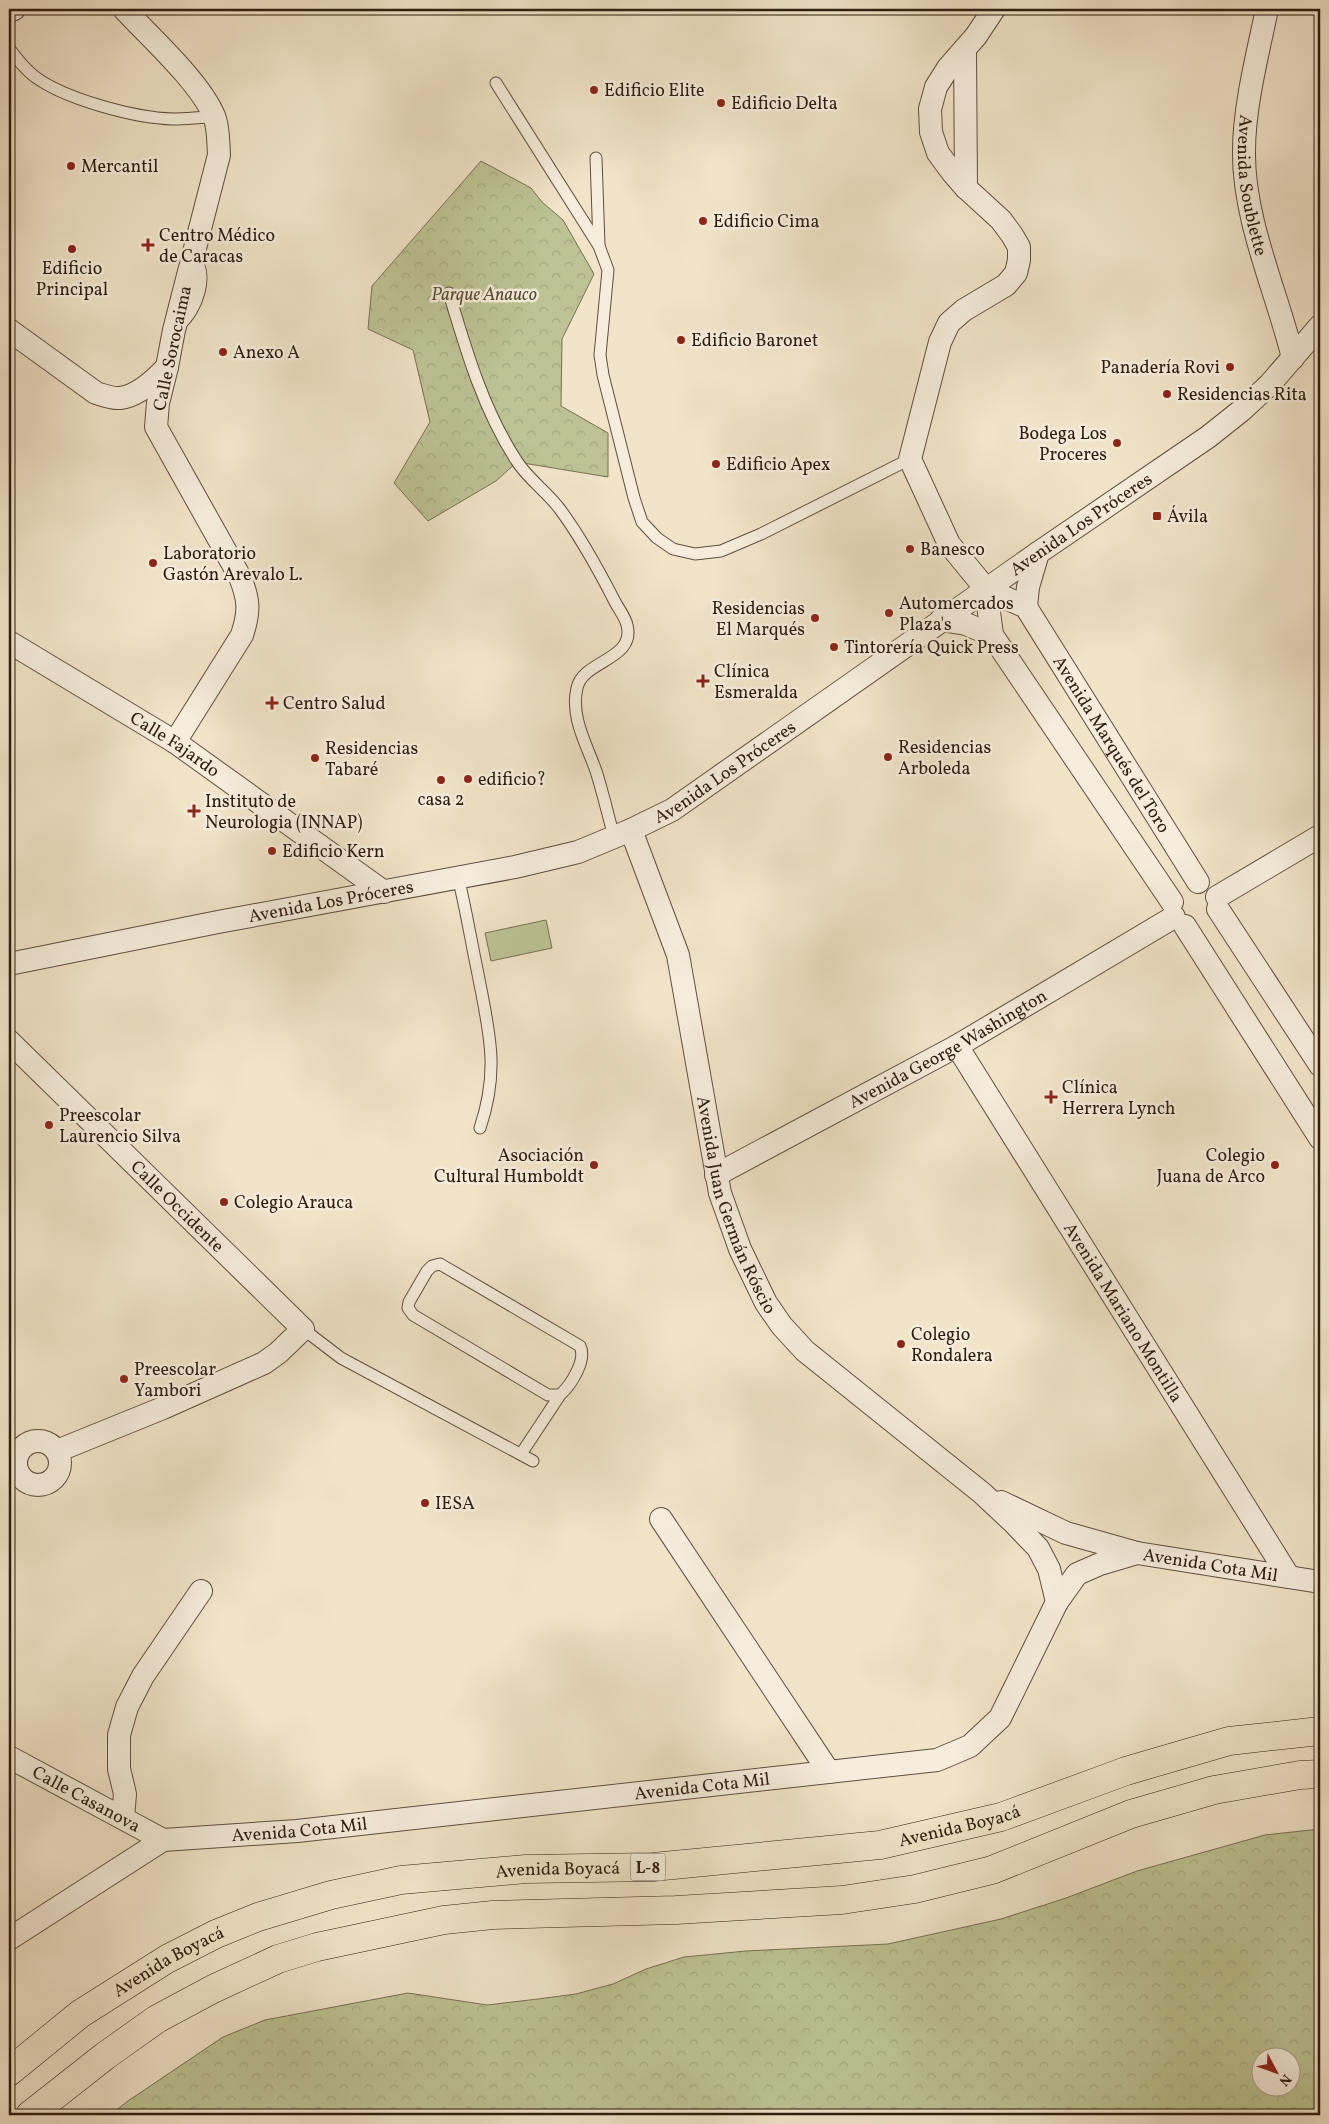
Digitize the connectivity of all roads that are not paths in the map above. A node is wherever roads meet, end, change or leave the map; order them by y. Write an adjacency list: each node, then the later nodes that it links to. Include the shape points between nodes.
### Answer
1 (14, 9): 5 (street)
2 (124, 9): 9 (street, Calle Sorocaima, via 196,87)
3 (994, 9): 7 (street)
4 (1267, 9): 16 (street, Avenida Soublette, via 1246,132 1246,188)
5 (9, 11)
6 (9, 48): 9 (lane, via 36,78 77,98 146,116 172,119)
7 (965, 50): 11 (street); 11 (street, via 936,87 930,109 931,132 938,153)
8 (496, 82): 12 (lane)
9 (215, 116): 17 (street, Calle Sorocaima, via 219,154)
10 (596, 158): 12 (lane)
11 (966, 188): 18 (street, via 1001,220 1018,247 1019,260 1016,272 1006,285 949,323 940,342)
12 (599, 246): 18 (lane, via 608,270 600,355 603,375 634,498 642,522 657,538 673,549 695,554 721,551)
13 (449, 293): 26 (lane, via 471,366 503,438 517,462 559,508 594,560 627,626 626,641 617,655 589,670 577,686 574,702 578,724)
14 (1320, 326): 16 (street, Avenida Los Próceres)
15 (9, 330): 17 (street, via 96,393 106,396 120,398 137,392)
16 (1293, 358): 19 (street, Avenida Los Próceres, via 1270,384 1208,437)
17 (167, 368): 25 (street, Calle Sorocaima, via 156,427 240,577 248,598 248,617 242,635)
18 (910, 460): 20 (street, via 949,544)
19 (1038, 553): 20 (street, Avenida Los Próceres); 21 (street)
20 (986, 589): 21 (street); 22 (street, Avenida Los Próceres); 23 (street, Avenida Marqués del Toro)
21 (1026, 607): 29 (street, Avenida Marqués del Toro)
22 (942, 620): 23 (street, via 966,624); 26 (street, Avenida Los Próceres, via 672,810)
23 (992, 636): 32 (street, Avenida Marqués del Toro)
24 (9, 642): 25 (street, Calle Fajardo)
25 (175, 742): 30 (street, Calle Fajardo)
26 (622, 833): 28 (street, Avenida Los Próceres, via 578,852); 39 (street, Avenida Juan Germán Róscio, via 678,955)
27 (1320, 836): 31 (street)
28 (458, 877): 30 (street, Avenida Los Próceres); 37 (lane, via 492,1046 488,1106)
29 (1198, 882): 31 (street, Avenida Marqués del Toro, via 1210,886); 32 (street, via 1184,884 1174,895)
30 (384, 892): 33 (street, Avenida Los Próceres)
31 (1217, 903): 32 (street, via 1211,922 1205,926 1198,928); 36 (street, Avenida Marqués del Toro)
32 (1177, 915): 35 (street, Avenida George Washington); 38 (street, Avenida Marqués del Toro)
33 (9, 964)
34 (9, 1041): 40 (street, Calle Occidente)
35 (957, 1046): 39 (street, Avenida George Washington); 49 (street, Avenida Mariano Montilla)
36 (1320, 1065)
37 (480, 1128)
38 (1320, 1138)
39 (716, 1175): 46 (street, Avenida Juan Germán Róscio, via 740,1249 766,1303 782,1326 805,1351)
40 (303, 1329): 42 (street, via 264,1362); 43 (lane, via 341,1358)
41 (560, 1395): 41 (lane, via 548,1395 413,1315 408,1308 409,1302 427,1271 440,1264 580,1346 578,1366 567,1389); 43 (lane)
42 (57, 1452): 45 (street, via 43,1441 32,1442 22,1448); 45 (street, via 59,1470 46,1483 31,1483)
43 (521, 1454): 44 (lane)
44 (533, 1461)
45 (13, 1472)
46 (982, 1493): 48 (street, Avenida Juan Germán Róscio, via 1066,1533); 52 (street, Avenida Juan Germán Róscio, via 1038,1548 1049,1569)
47 (661, 1519): 55 (street)
48 (1137, 1553): 49 (street, Avenida Cota Mil); 52 (street, Avenida Cota Mil, via 1077,1574)
49 (1289, 1577): 50 (street, Avenida Cota Mil)
50 (1320, 1582)
51 (201, 1591): 57 (street, via 127,1707 119,1735 119,1768 125,1794)
52 (1057, 1602): 55 (street, Avenida Cota Mil, via 1000,1718 970,1746 937,1760)
53 (1320, 1731): 60 (highway, Avenida Boyacá / L-8, via 1228,1741 1126,1771 1001,1818 880,1845 653,1867 526,1869 401,1880 331,1895 258,1917 167,1959 80,2014)
54 (9, 1757): 57 (street, Calle Casanova)
55 (829, 1772): 58 (street, Avenida Cota Mil, via 307,1830)
56 (1320, 1774): 61 (highway, via 1214,1790 1131,1814 992,1870 915,1889 842,1900 676,1910 493,1915 444,1920 317,1947 278,1959 157,2020)
57 (123, 1818): 58 (street, Calle Casanova)
58 (163, 1840): 59 (street, Avenida Cota Mil)
59 (9, 1939)
60 (9, 2072)
61 (30, 2115)

